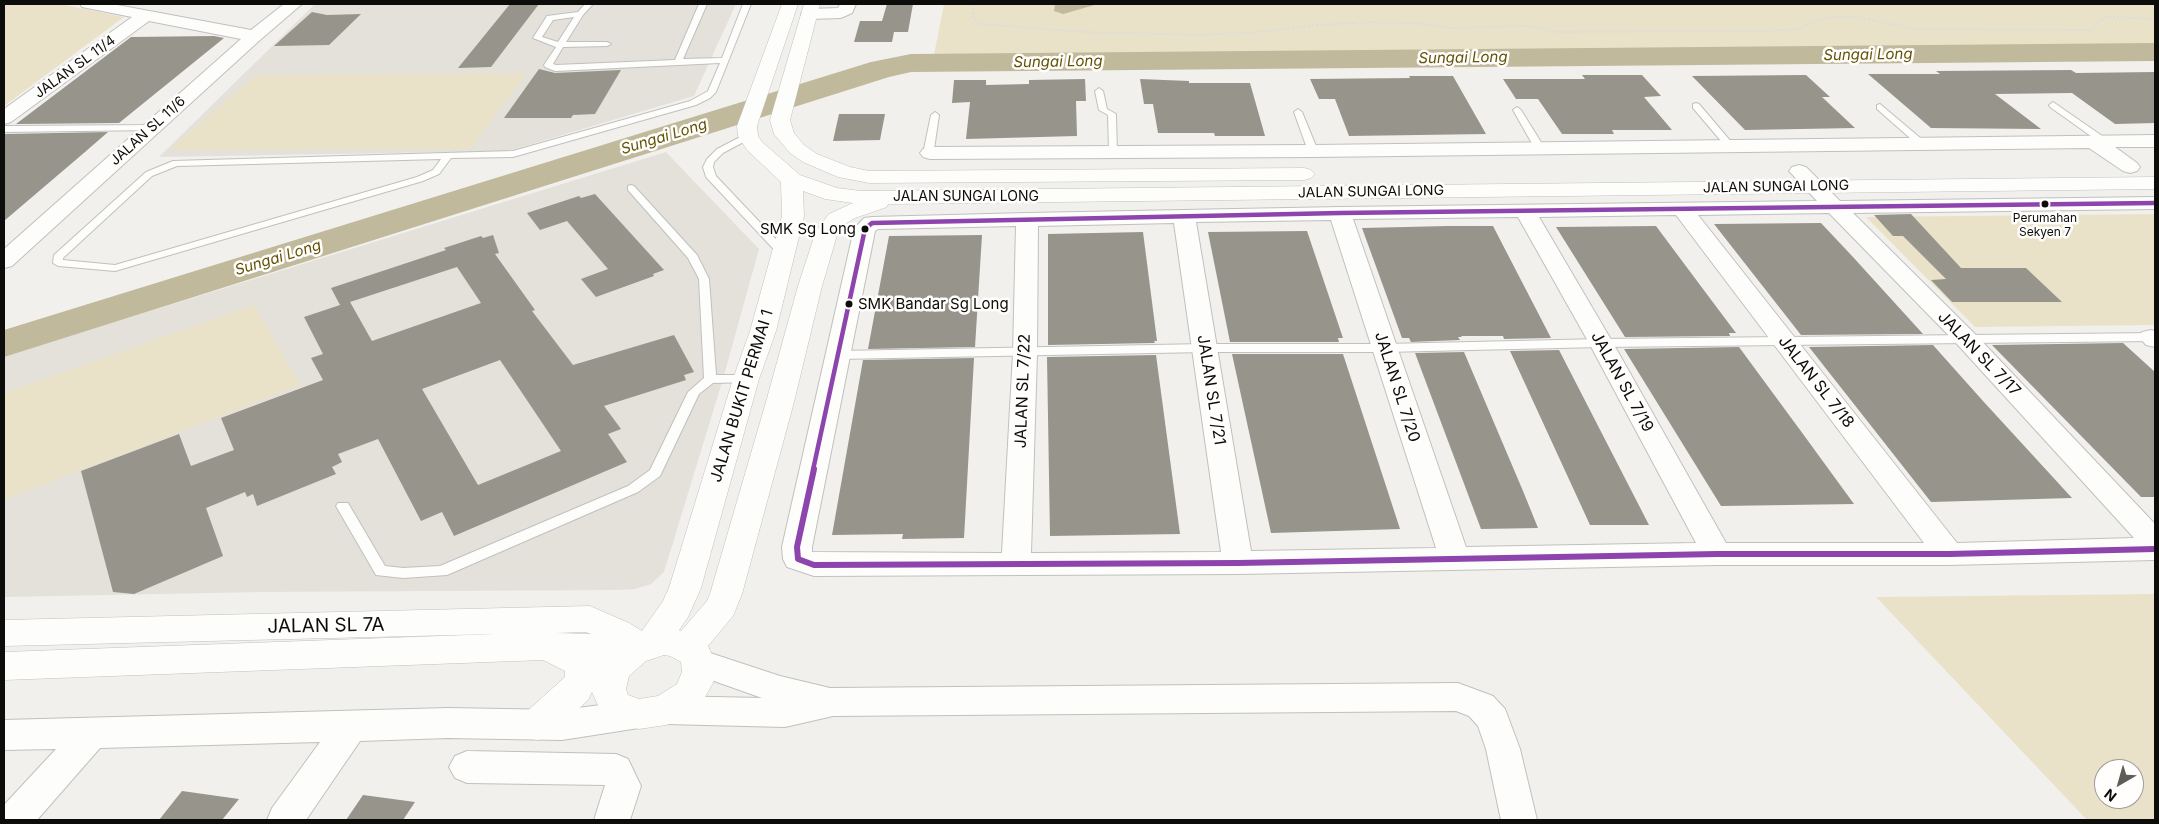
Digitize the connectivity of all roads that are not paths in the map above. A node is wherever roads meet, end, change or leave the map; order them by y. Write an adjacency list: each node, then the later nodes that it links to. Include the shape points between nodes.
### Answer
1 (88, 4): 10 (street)
2 (294, 4): 11 (street, JALAN SL 11/6)
3 (589, 4): 9 (lane)
4 (703, 4): 15 (lane)
5 (747, 4): 14 (lane)
6 (790, 4): 26 (street)
7 (848, 4): 8 (street, via 841,13)
8 (810, 9): 39 (street, JALAN SUNGAI LONG, via 780,120 784,134 810,158 844,173)
9 (580, 14): 13 (lane); 13 (lane, via 550,18 537,38)
10 (146, 15): 11 (street); 23 (street, JALAN SL 11/4)
11 (254, 36): 24 (street, JALAN SL 11/6)
12 (607, 44): 13 (lane)
13 (559, 45): 15 (lane, via 548,65 555,68)
14 (724, 60): 15 (lane); 35 (lane, via 712,92 692,103 524,152)
15 (678, 62)
16 (1099, 92): 33 (lane, via 1104,110 1112,114)
17 (2053, 105): 28 (lane)
18 (1696, 106): 30 (lane)
19 (1880, 107): 29 (lane)
20 (1517, 110): 31 (lane)
21 (1298, 112): 32 (lane)
22 (934, 115): 34 (lane)
23 (4, 118)
24 (152, 128): 25 (lane); 54 (street, JALAN SL 11/6)
25 (4, 129)
26 (747, 131): 40 (street, JALAN SUNGAI LONG, via 754,146); 53 (lane, via 710,161 711,177)
27 (2155, 141): 28 (street)
28 (2100, 142): 29 (street); 36 (street)
29 (1922, 144): 30 (street)
30 (1730, 146): 31 (street)
31 (1539, 147): 32 (street)
32 (1313, 151): 33 (street)
33 (1114, 152): 34 (street)
34 (930, 153)
35 (448, 156): 35 (lane, via 176,163 149,174 58,257 58,263 115,268 420,179 436,172)
36 (2130, 167): 37 (street, JALAN SUNGAI LONG); 38 (street, JALAN SUNGAI LONG)
37 (2155, 167)
38 (1799, 171): 39 (street, JALAN SUNGAI LONG); 42 (street, JALAN SL 7/17)
39 (869, 177): 44 (street, JALAN BUKIT PERMAI 1)
40 (792, 180): 44 (street, JALAN SUNGAI LONG); 53 (street, via 793,216)
41 (2155, 183): 42 (street, JALAN SUNGAI LONG)
42 (1814, 186): 45 (street, JALAN SUNGAI LONG); 47 (street, JALAN SL 7/17)
43 (630, 188): 63 (lane, via 693,257 704,279)
44 (834, 194): 45 (street, JALAN SUNGAI LONG); 53 (street, JALAN BUKIT PERMAI 1, via 818,207)
45 (897, 198): 75 (street, via 847,213 827,231 726,594)
46 (2155, 203): 47 (street)
47 (1836, 208): 48 (street); 56 (street, JALAN SL 7/17)
48 (1682, 210): 49 (street); 57 (street, JALAN SL 7/18)
49 (1525, 211): 50 (street); 58 (street, JALAN SL 7/19)
50 (1340, 213): 51 (street); 60 (street, JALAN SL 7/20)
51 (1184, 216): 52 (street); 59 (street, JALAN SL 7/21)
52 (1027, 219): 61 (street, JALAN SL 7/22); 62 (street, via 872,223 865,228)
53 (786, 247): 64 (street, JALAN BUKIT PERMAI 1)
54 (4, 261)
55 (2154, 338): 56 (lane)
56 (1966, 339): 57 (lane); 66 (street, JALAN SL 7/17)
57 (1784, 342): 58 (lane); 69 (street, JALAN SL 7/18)
58 (1601, 343): 60 (lane); 68 (street, JALAN SL 7/19)
59 (1205, 348): 60 (lane); 61 (lane); 72 (street, JALAN SL 7/21)
60 (1384, 348): 70 (street, JALAN SL 7/20)
61 (1025, 353): 62 (lane); 71 (street, JALAN SL 7/22)
62 (839, 355): 71 (street, via 798,547 798,560 814,565)
63 (710, 379): 64 (lane); 65 (lane, via 694,392 654,472 633,489 442,571 381,571)
64 (746, 379): 76 (street, JALAN BUKIT PERMAI 1, via 685,588 676,608)
65 (343, 506)
66 (2155, 542)
67 (2155, 549): 69 (street)
68 (1717, 554): 69 (street); 70 (street)
69 (1949, 554)
70 (1455, 560): 72 (street)
71 (1016, 563): 72 (street)
72 (1238, 563)
73 (4, 633): 76 (street, JALAN SL 7A, via 590,620 617,632)
74 (547, 646): 76 (street, JALAN SL 7A, via 591,648); 77 (street, JALAN SL 7A); 80 (street, via 577,661 582,668 576,690)
75 (692, 654): 76 (street, via 676,643); 78 (street, via 735,676); 79 (street, via 700,672 693,688 679,703)
76 (629, 662): 79 (street, via 614,704 629,713); 80 (street)
77 (4, 666)
78 (833, 702): 79 (street, via 785,713); 88 (street, via 1458,696 1480,706 1493,719)
79 (652, 712): 80 (street)
80 (550, 725): 81 (street, via 448,723)
81 (351, 727): 82 (street); 86 (street)
82 (91, 734): 83 (street); 85 (street)
83 (4, 735)
84 (467, 767): 87 (street, via 616,770 623,786)
85 (14, 820)
86 (285, 820)
87 (612, 820)
88 (1519, 820)

